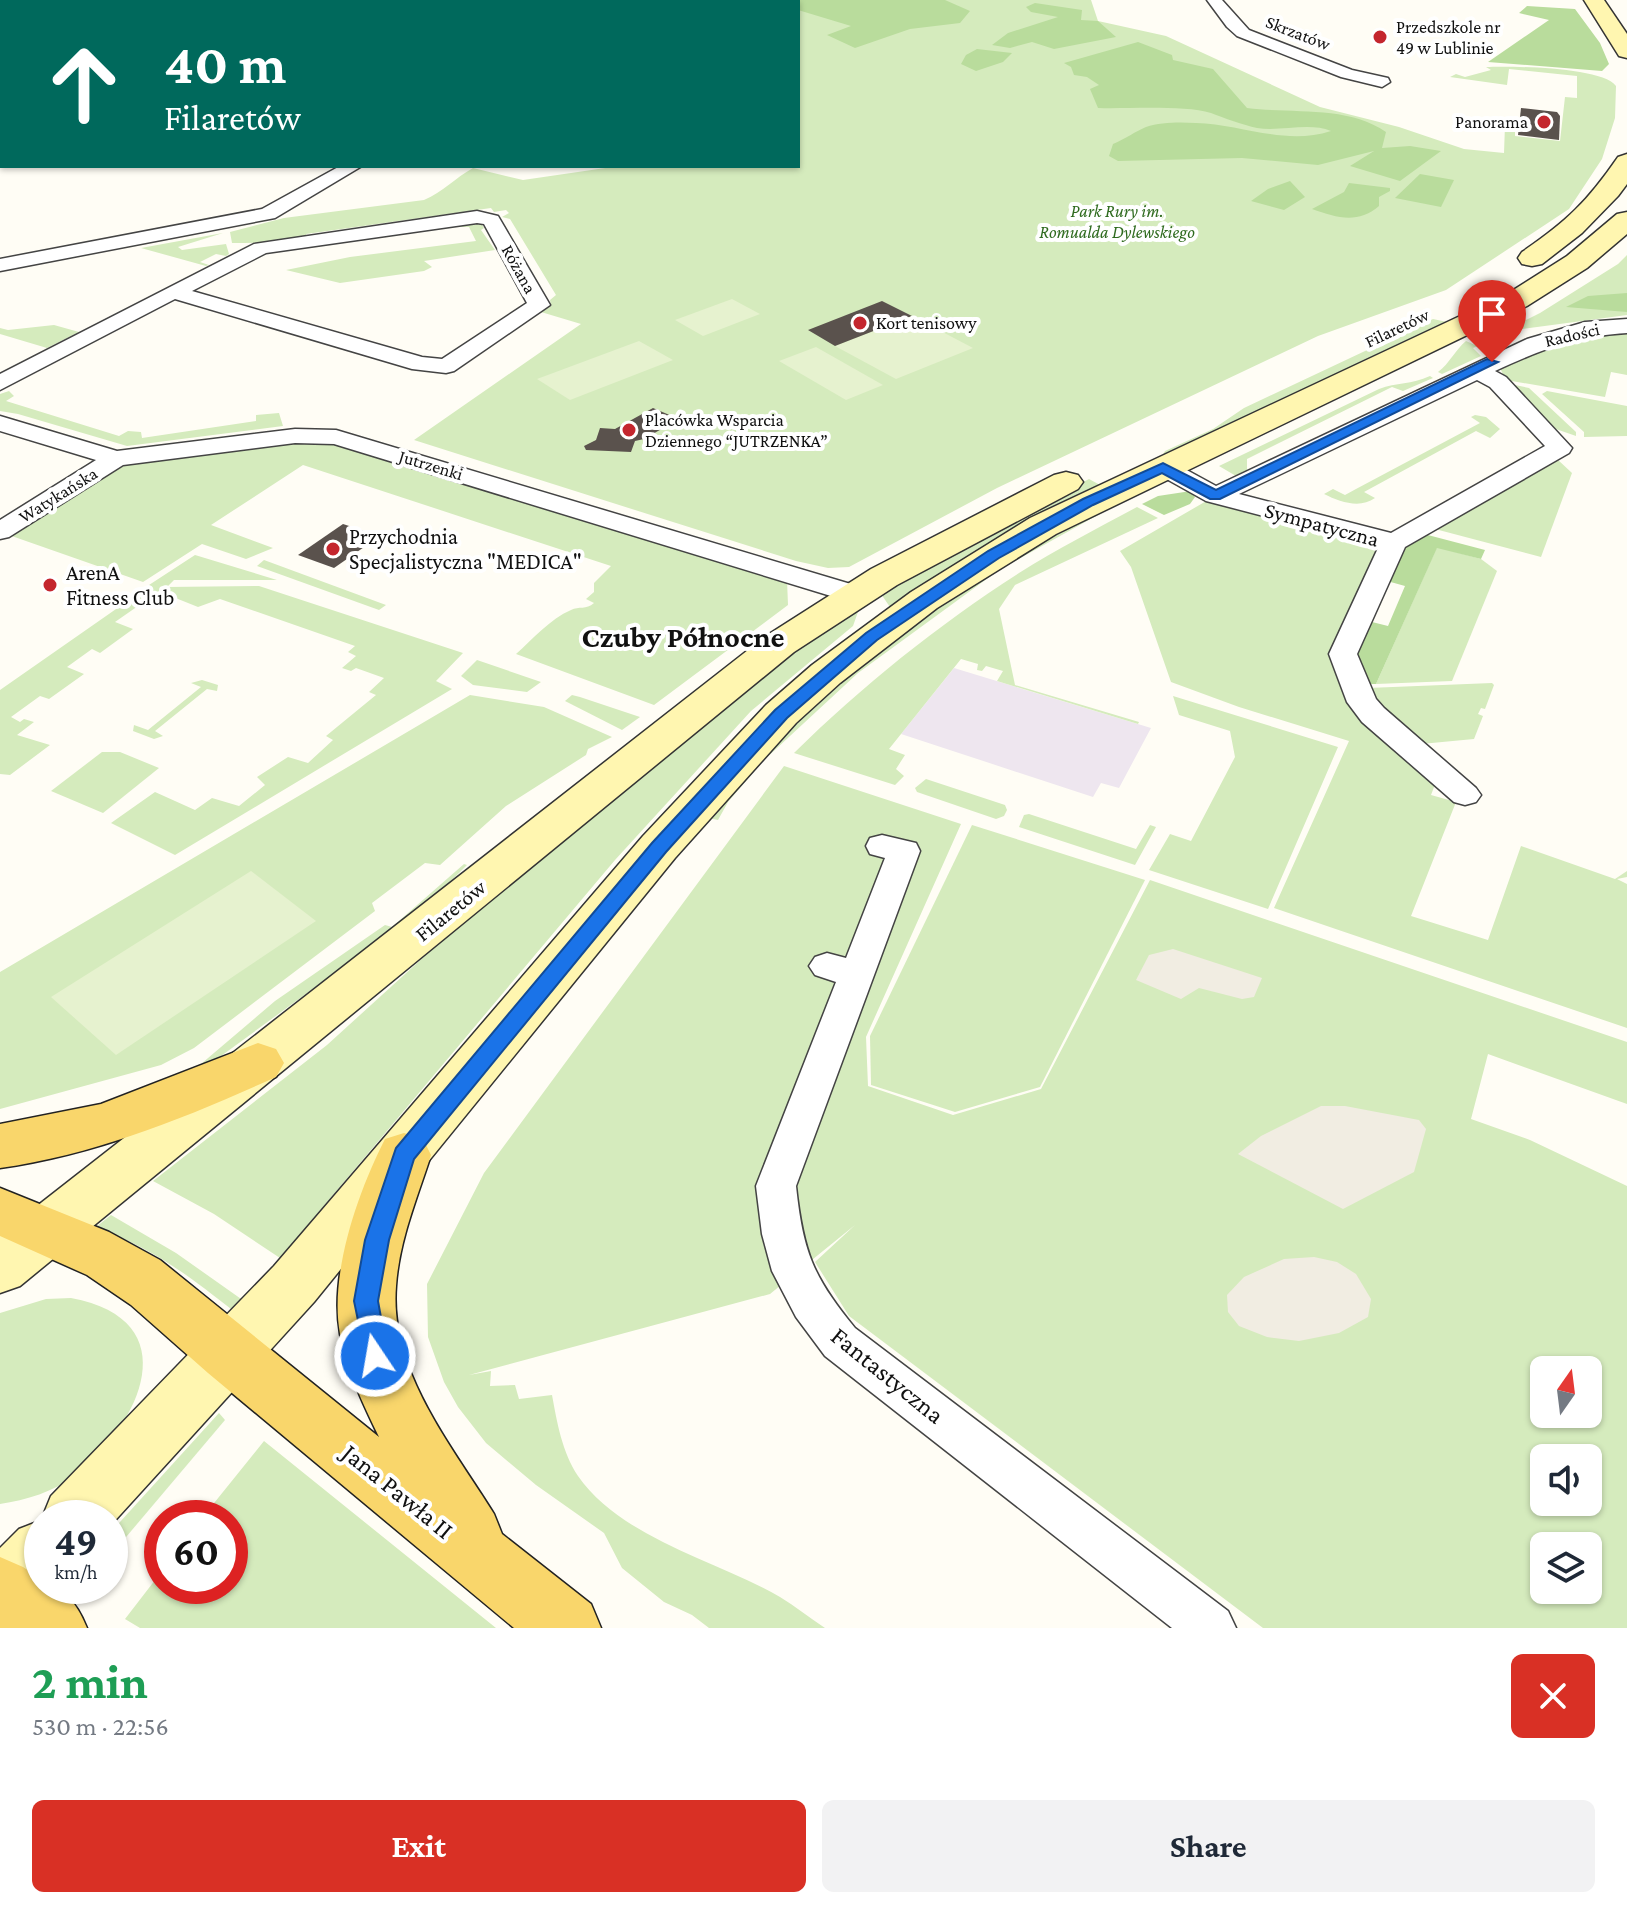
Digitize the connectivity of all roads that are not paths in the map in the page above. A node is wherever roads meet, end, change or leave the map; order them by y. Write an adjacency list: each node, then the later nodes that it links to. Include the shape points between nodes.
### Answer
1 (1214, 0): 4 (street, Skrzatów, via 1243,33)
2 (1594, 0): 3 (main road)
3 (1627, 51)
4 (1382, 82)
5 (1627, 162): 9 (main road, Filaretów, via 1613,187)
6 (349, 168): 8 (street, via 268,214)
7 (1627, 220): 9 (main road, Filaretów, via 1577,262)
8 (0, 265)
9 (1515, 285): 17 (main road, Filaretów)
10 (1476, 290): 17 (main road, Filaretów)
11 (173, 292): 11 (street, Różana, via 261,248 484,217 491,220 539,305 446,366 433,367); 14 (street, Różana)
12 (1627, 326): 13 (street, Radości, via 1563,334)
13 (1476, 370): 18 (street, Radości); 20 (street, Sympatyczna, via 1498,382 1560,448)
14 (0, 383)
15 (0, 423): 16 (street, Jutrzenki)
16 (116, 458): 19 (street, Watykańska); 21 (street, Jutrzenki, via 295,436 336,437)
17 (1149, 458): 18 (street, Sympatyczna); 21 (main road, Filaretów, via 1005,548)
18 (1215, 496): 20 (street, Sympatyczna)
19 (0, 531)
20 (1394, 542): 22 (street, Sympatyczna, via 1343,654 1362,702 1373,715)
21 (863, 615): 24 (main road, Filaretów, via 761,659); 26 (main road, Filaretów, via 639,871)
22 (1465, 795)
23 (882, 846): 33 (street, Fantastyczna, via 904,851 842,970 776,1186 779,1231 792,1273 805,1299 840,1342)
24 (258, 1063): 25 (main road, via 144,1113 91,1130); 27 (main road, Filaretów, via 108,1181)
25 (0, 1146)
26 (404, 1155): 29 (main road, Filaretów); 31 (main road, via 377,1240 366,1301 375,1356 391,1398)
27 (25, 1222): 28 (main road, Filaretów); 29 (main road, Jana Pawła II, via 137,1277)
28 (0, 1268)
29 (229, 1354): 30 (main road, Filaretów); 31 (main road, Jana Pawła II)
30 (91, 1500)
31 (484, 1560): 32 (main road, Jana Pawła II)
32 (567, 1628)
33 (1211, 1628)

